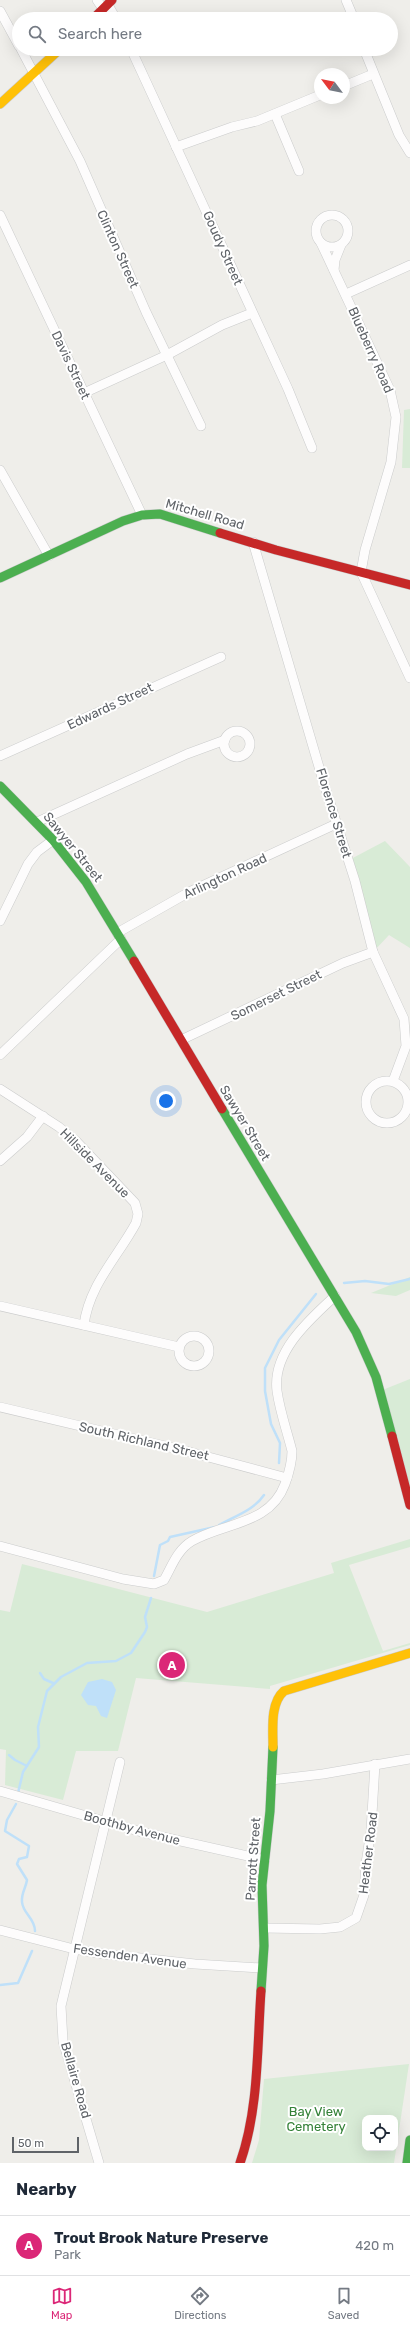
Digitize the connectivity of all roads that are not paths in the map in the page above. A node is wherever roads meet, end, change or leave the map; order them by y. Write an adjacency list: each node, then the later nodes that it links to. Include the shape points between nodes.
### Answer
1 (97, 0): 3 (street)
2 (346, 0): 6 (street)
3 (108, 5): 5 (street)
4 (0, 11): 7 (street)
5 (100, 12)
6 (351, 12)
7 (12, 33)
8 (24, 56): 12 (street, Clinton Street)
9 (52, 56): 12 (street)
10 (134, 56): 18 (street, Goudy Street)
11 (367, 56): 13 (street)
12 (33, 73): 16 (street); 28 (street, Clinton Street, via 80,161)
13 (373, 74): 14 (street); 19 (street, via 399,135)
14 (350, 84)
15 (314, 98): 17 (street)
16 (0, 104)
17 (275, 114): 18 (street); 20 (street)
18 (176, 147): 27 (street, Goudy Street)
19 (410, 153)
20 (300, 171)
21 (0, 215): 29 (street, Davis Street)
22 (321, 243): 23 (street, via 330,248); 23 (street, Blueberry Road, via 316,234 318,224 325,216 335,215 345,220 349,231); 25 (street, Blueberry Road)
23 (341, 245): 25 (street, Blueberry Road)
24 (410, 265): 26 (street)
25 (334, 270): 26 (street, Blueberry Road)
26 (346, 294): 36 (street, Blueberry Road, via 390,390 396,417 391,462 365,550)
27 (252, 313): 28 (street, via 222,325); 31 (street, Goudy Street, via 288,389)
28 (167, 355): 29 (street); 30 (street, Clinton Street)
29 (84, 393): 33 (street, Davis Street)
30 (201, 426)
31 (312, 448)
32 (0, 470): 35 (street)
33 (142, 515): 34 (street, Mitchell Road, via 171,516); 35 (street, Mitchell Road)
34 (253, 542): 36 (street, Mitchell Road); 45 (street, Florence Street)
35 (49, 556): 37 (street, Mitchell Road)
36 (362, 572): 38 (street, Mitchell Road); 40 (street)
37 (0, 578)
38 (410, 585)
39 (221, 657): 42 (street, Edwards Street)
40 (410, 678)
41 (225, 740): 44 (street, via 187,754)
42 (0, 756)
43 (0, 786): 44 (street, Sawyer Street)
44 (37, 822): 46 (street, Sawyer Street)
45 (336, 824): 48 (street, Arlington Road, via 191,891); 49 (street, Florence Street, via 355,881)
46 (53, 840): 47 (street, via 37,852 28,864); 48 (street, Sawyer Street, via 86,882)
47 (0, 921)
48 (119, 936): 50 (street, Sawyer Street); 51 (street, Arlington Road)
49 (373, 952): 50 (street, Somerset Street, via 343,963); 52 (street, Florence Street, via 401,1010 406,1028 406,1046)
50 (181, 1040): 56 (street, Sawyer Street)
51 (0, 1056)
52 (393, 1081): 52 (street, via 374,1084 366,1097 369,1113 375,1120 384,1123 399,1120 404,1115 409,1104 408,1095 404,1088)
53 (0, 1089): 54 (street, Hillside Avenue)
54 (43, 1116): 55 (street, via 27,1137); 58 (street, Hillside Avenue, via 76,1141 135,1203 138,1214 128,1238 94,1289 86,1309)
55 (0, 1161)
56 (335, 1296): 61 (street, via 303,1329 278,1366 277,1390 292,1451); 62 (street, Sawyer Street, via 356,1332 376,1377)
57 (0, 1306): 58 (street)
58 (84, 1325): 59 (street)
59 (180, 1347)
60 (0, 1407): 61 (street, South Richland Street)
61 (287, 1478): 63 (street, via 282,1494 271,1507 249,1520 192,1541 180,1550 164,1580 154,1584 123,1579)
62 (410, 1505)
63 (0, 1546)
64 (410, 1653): 68 (street, Parrott Street, via 284,1691 278,1696 274,1712)
65 (410, 1758): 67 (street)
66 (120, 1762): 70 (street, Bellaire Road)
67 (375, 1764): 68 (street); 72 (street, Heather Road, via 372,1824 364,1895 356,1918 340,1928)
68 (271, 1780): 71 (street, Parrott Street)
69 (0, 1791): 70 (street, Boothby Avenue)
70 (106, 1822): 71 (street, Boothby Avenue, via 197,1846); 74 (street, Bellaire Road)
71 (265, 1860): 72 (street, Parrott Street, via 262,1885)
72 (264, 1928): 75 (street, Parrott Street)
73 (0, 1930): 74 (street, Fessenden Avenue)
74 (74, 1949): 75 (street, Fessenden Avenue, via 195,1964); 77 (street, Bellaire Road, via 61,2006 63,2041)
75 (261, 1968): 78 (street, Parrott Street, via 250,2128)
76 (410, 2140): 79 (street)
77 (99, 2163)
78 (240, 2163)
79 (407, 2163)

